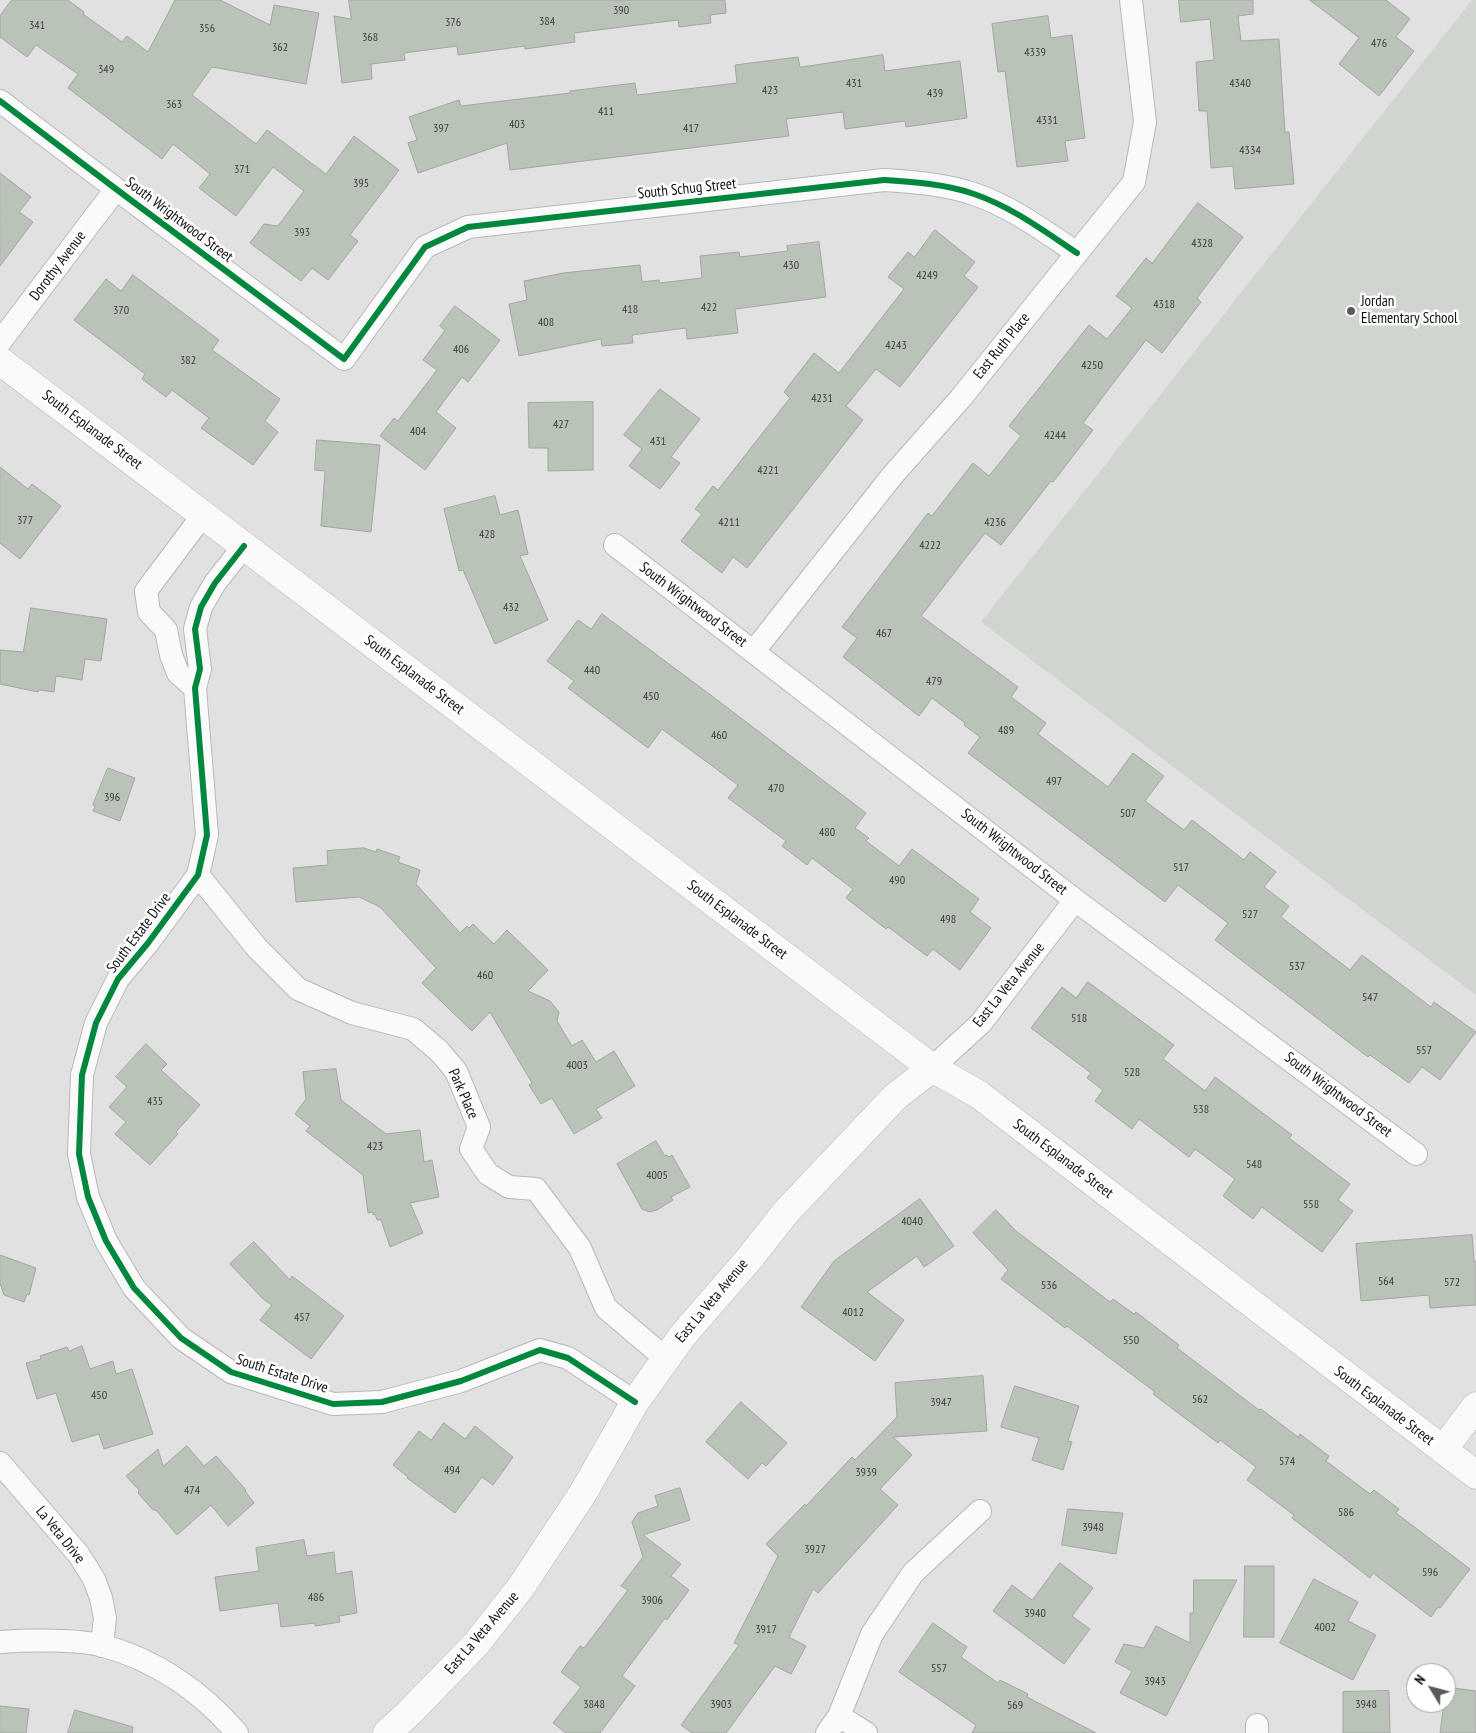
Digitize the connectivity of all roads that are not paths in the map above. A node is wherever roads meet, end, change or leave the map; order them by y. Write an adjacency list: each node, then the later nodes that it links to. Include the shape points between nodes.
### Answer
1 (1131, 0): 4 (street, East Ruth Place, via 1145,122 1134,182)
2 (0, 101): 3 (street, South Wrightwood Street)
3 (116, 189): 5 (street, Dorothy Avenue); 6 (street, South Wrightwood Street)
4 (1077, 253): 6 (street, South Schug Street, via 1026,218 974,194 926,182 884,180 468,227 425,247); 11 (street, East Ruth Place, via 960,399 892,476)
5 (0, 342)
6 (344, 358)
7 (0, 361): 8 (main road, South Esplanade Street)
8 (203, 515): 10 (main road, South Esplanade Street); 12 (street, via 146,591 149,612 166,630 178,673)
9 (615, 545): 11 (street, South Wrightwood Street)
10 (244, 546): 12 (street, South Estate Drive, via 201,607 195,629 200,669); 15 (main road, South Esplanade Street)
11 (754, 651): 14 (street, South Wrightwood Street)
12 (195, 688): 13 (street, South Estate Drive, via 207,835)
13 (198, 875): 17 (street, Park Place, via 257,948 298,989 352,1013 413,1029 440,1051 456,1071 478,1128 471,1150 488,1174 509,1187 536,1190 580,1248 606,1308); 18 (street, South Estate Drive, via 118,979 96,1023 82,1075 79,1154 88,1197 106,1241 134,1288 181,1338 231,1372 333,1404 382,1402 461,1381 540,1350 568,1358)
14 (1075, 900): 15 (street, East La Veta Avenue, via 981,1023); 16 (street, South Wrightwood Street)
15 (932, 1068): 17 (main road, East La Veta Avenue, via 895,1096 786,1212); 20 (main road, South Esplanade Street, via 978,1094)
16 (1416, 1154)
17 (665, 1358): 18 (main road, East La Veta Avenue)
18 (635, 1402): 28 (main road, East La Veta Avenue, via 583,1493 521,1587 476,1644)
19 (1476, 1406): 20 (main road)
20 (1443, 1450): 22 (main road, South Esplanade Street)
21 (0, 1463): 25 (street, La Veta Drive, via 79,1556 94,1580 105,1618)
22 (1476, 1475)
23 (980, 1511): 26 (street, via 913,1573 872,1634)
24 (0, 1642): 25 (street)
25 (102, 1646): 27 (street, via 139,1658 176,1678 222,1715)
26 (833, 1724): 29 (street)
27 (238, 1733)
28 (387, 1733)
29 (866, 1733)

